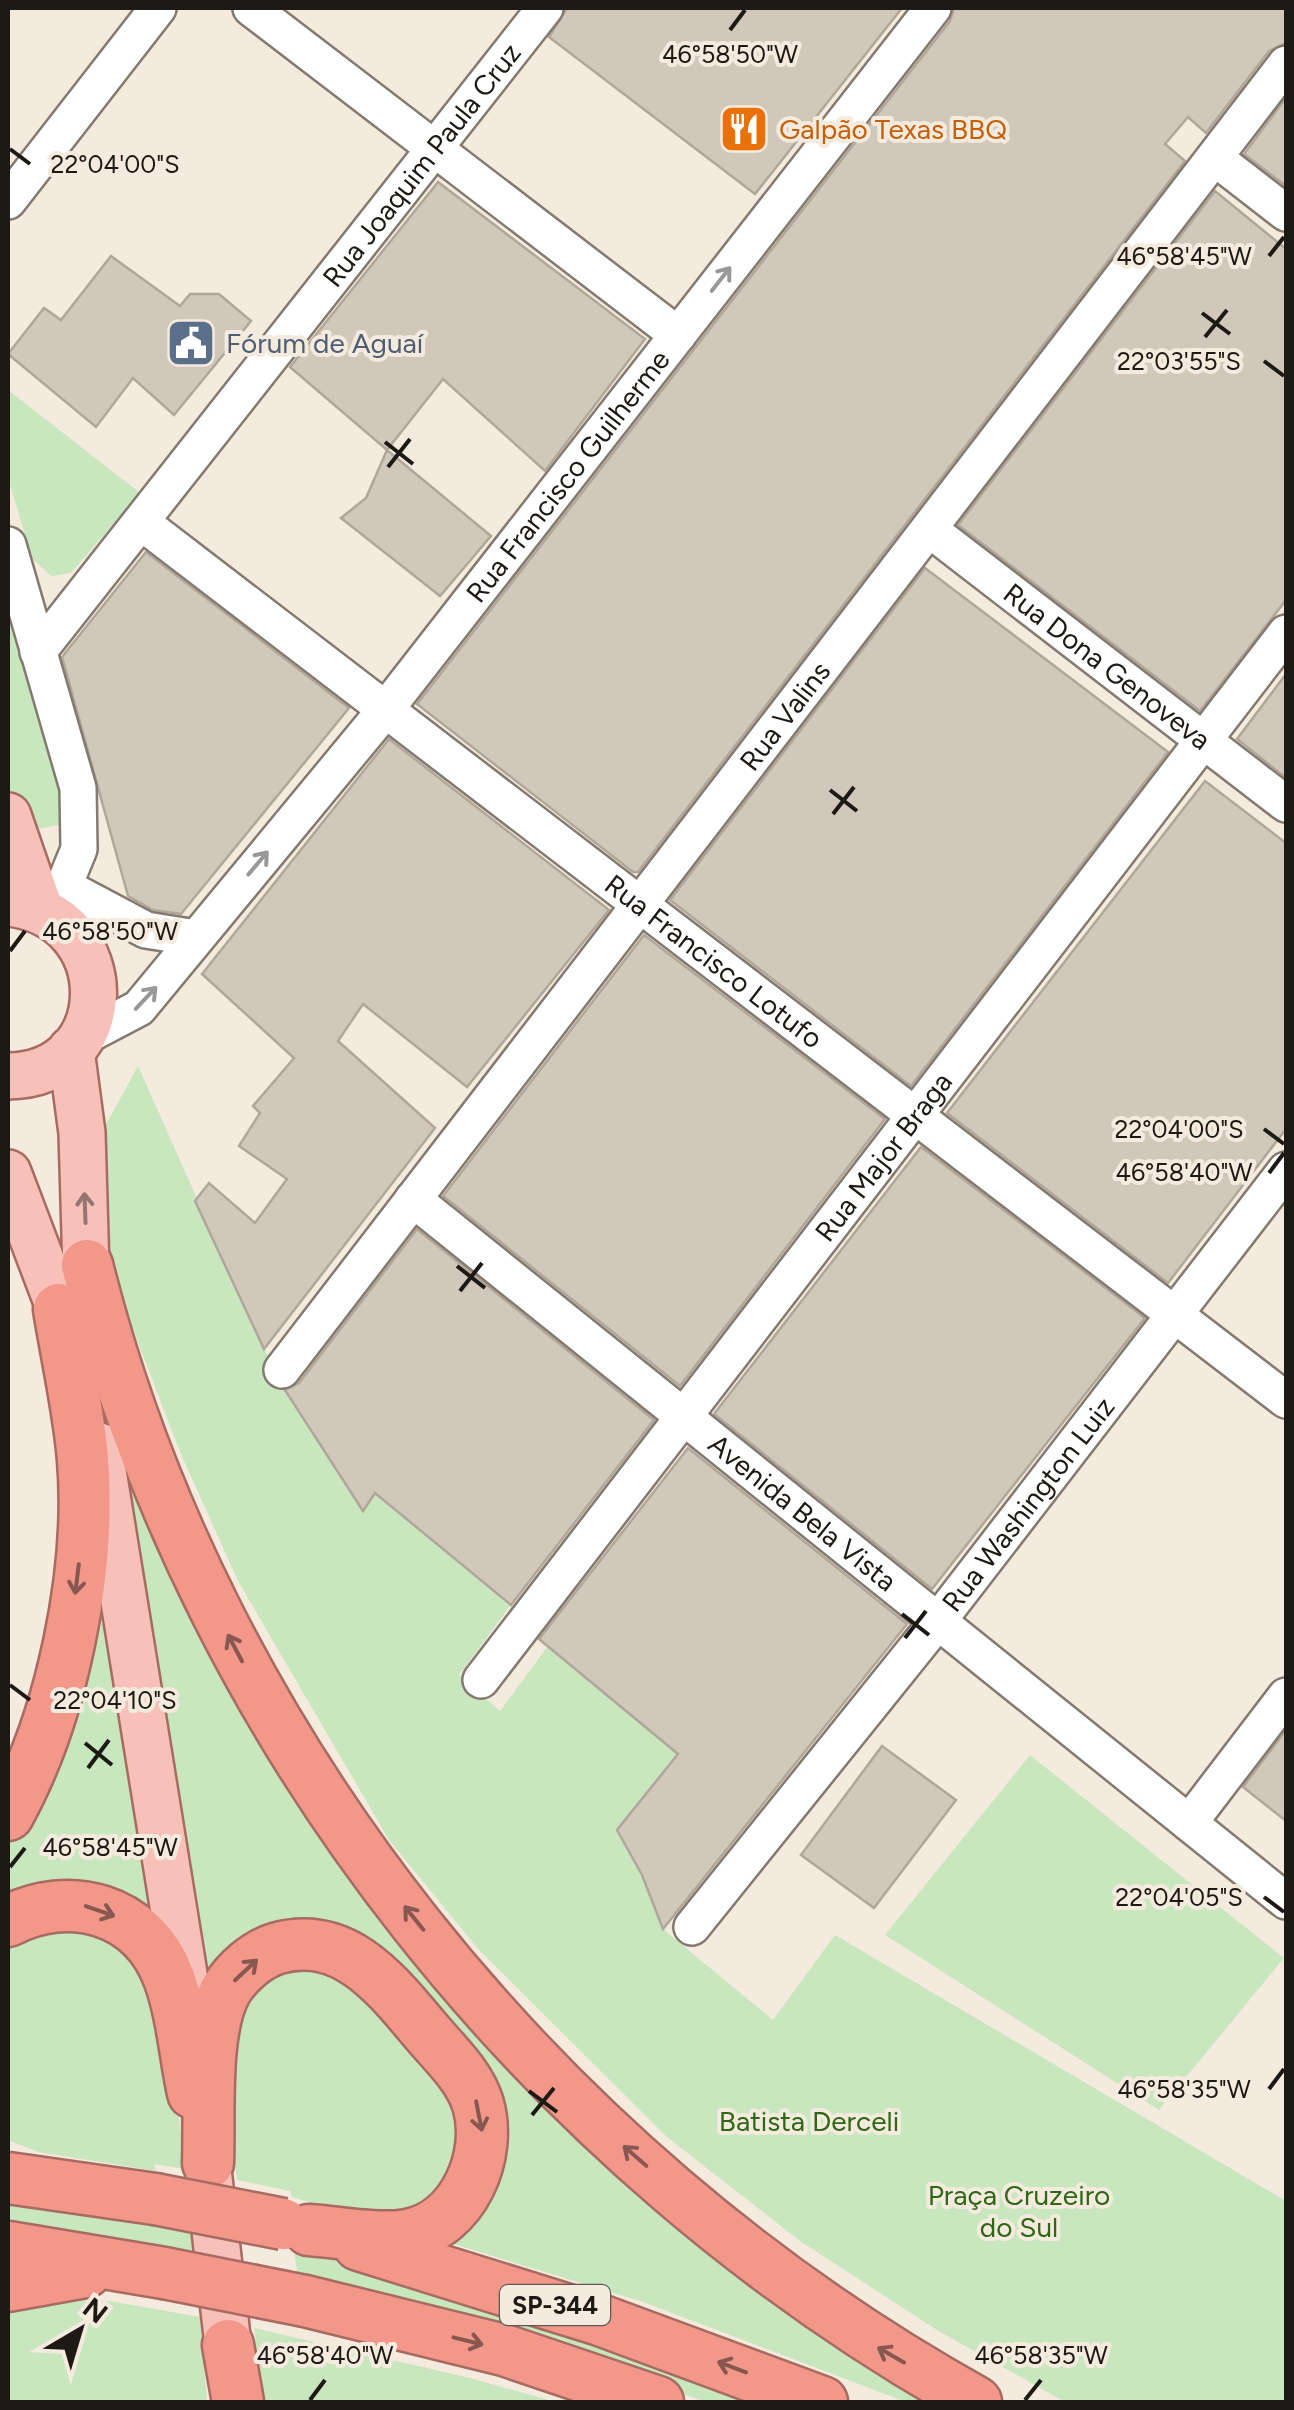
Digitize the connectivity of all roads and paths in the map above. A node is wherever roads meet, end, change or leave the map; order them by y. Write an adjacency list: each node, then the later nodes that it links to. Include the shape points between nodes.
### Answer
1 (158, 8): 8 (street)
2 (251, 8): 6 (street)
3 (545, 8): 6 (street, Rua Joaquim Paula Cruz)
4 (933, 8): 10 (street, Rua Francisco Guilherme, one-way to 4)
5 (1286, 64): 7 (street, Rua Valins)
6 (434, 148): 10 (street); 11 (street, Rua Joaquim Paula Cruz)
7 (1215, 158): 9 (street); 12 (street, Rua Valins)
8 (8, 201)
9 (1286, 213)
10 (678, 335): 16 (street, Rua Francisco Guilherme)
11 (141, 522): 15 (street, Rua Joaquim Paula Cruz); 16 (street, Rua Francisco Lotufo)
12 (929, 529): 17 (street, Rua Dona Genoveva); 21 (street, Rua Valins)
13 (8, 545): 15 (street)
14 (1286, 633): 17 (street, Rua Major Braga)
15 (38, 652): 20 (street, via 78,788 78,849)
16 (386, 709): 21 (street, Rua Francisco Lotufo); 22 (street, Rua Francisco Guilherme, one-way to 16)
17 (1204, 740): 18 (street, Rua Dona Genoveva); 25 (street, Rua Major Braga)
18 (1286, 804)
19 (10, 826): 20 (main road)
20 (41, 903): 22 (street); 23 (main road, via 78,938 90,962 91,1015)
21 (640, 904): 25 (street, Rua Francisco Lotufo); 28 (street, Rua Valins)
22 (196, 938): 23 (street, Rua Francisco Guilherme, one-way to 22, via 139,1008)
23 (75, 1045): 24 (main road, via 48,1067); 29 (main road, one-way to 23)
24 (8, 1076)
25 (918, 1115): 31 (street, Rua Francisco Lotufo); 35 (street, Rua Major Braga)
26 (1286, 1170): 31 (street, Rua Washington Luiz)
27 (8, 1173): 30 (main road)
28 (413, 1199): 32 (street, Rua Valins); 35 (street, Avenida Bela Vista)
29 (86, 1265): 33 (main road); 59 (highway, one-way to 29, via 793,2290 619,2142 483,2001 384,1880 262,1698 211,1604 152,1476)
30 (59, 1309): 33 (main road); 39 (highway, one-way to 39, via 83,1460 79,1563 53,1702)
31 (1175, 1314): 34 (street, Rua Francisco Lotufo); 36 (street, Rua Washington Luiz)
32 (282, 1370)
33 (87, 1375): 45 (main road, via 176,1910)
34 (1286, 1400)
35 (681, 1416): 36 (street, Avenida Bela Vista); 37 (street, Rua Major Braga)
36 (938, 1621): 40 (street, Avenida Bela Vista); 43 (street, Rua Washington Luiz)
37 (481, 1680)
38 (1286, 1696): 40 (street)
39 (8, 1815)
40 (1190, 1823): 41 (street, Avenida Bela Vista)
41 (1286, 1901)
42 (8, 1921): 45 (highway, one-way to 45, via 32,1908 98,1907 152,1947 169,1977)
43 (692, 1928)
44 (8, 2155): 47 (highway)
45 (208, 2162): 48 (highway, one-way to 48, via 214,2028 225,1992 242,1969 270,1950 301,1942 362,1963 464,2077 478,2102 479,2160 454,2210 434,2226 406,2235); 52 (main road)
46 (8, 2178): 47 (highway, SP-344)
47 (101, 2192): 48 (highway, SP-344, bridge)
48 (296, 2227): 58 (highway, SP-344, one-way to 48, via 600,2320)
49 (8, 2247): 50 (highway, SP-344)
50 (145, 2269): 51 (highway); 53 (highway, SP-344, one-way to 53, bridge, via 305,2301)
51 (8, 2286)
52 (228, 2344): 54 (highway); 55 (highway)
53 (556, 2366): 56 (highway); 57 (highway, SP-344)
54 (226, 2402)
55 (238, 2402)
56 (627, 2402)
57 (658, 2402)
58 (822, 2402)
59 (976, 2402)

